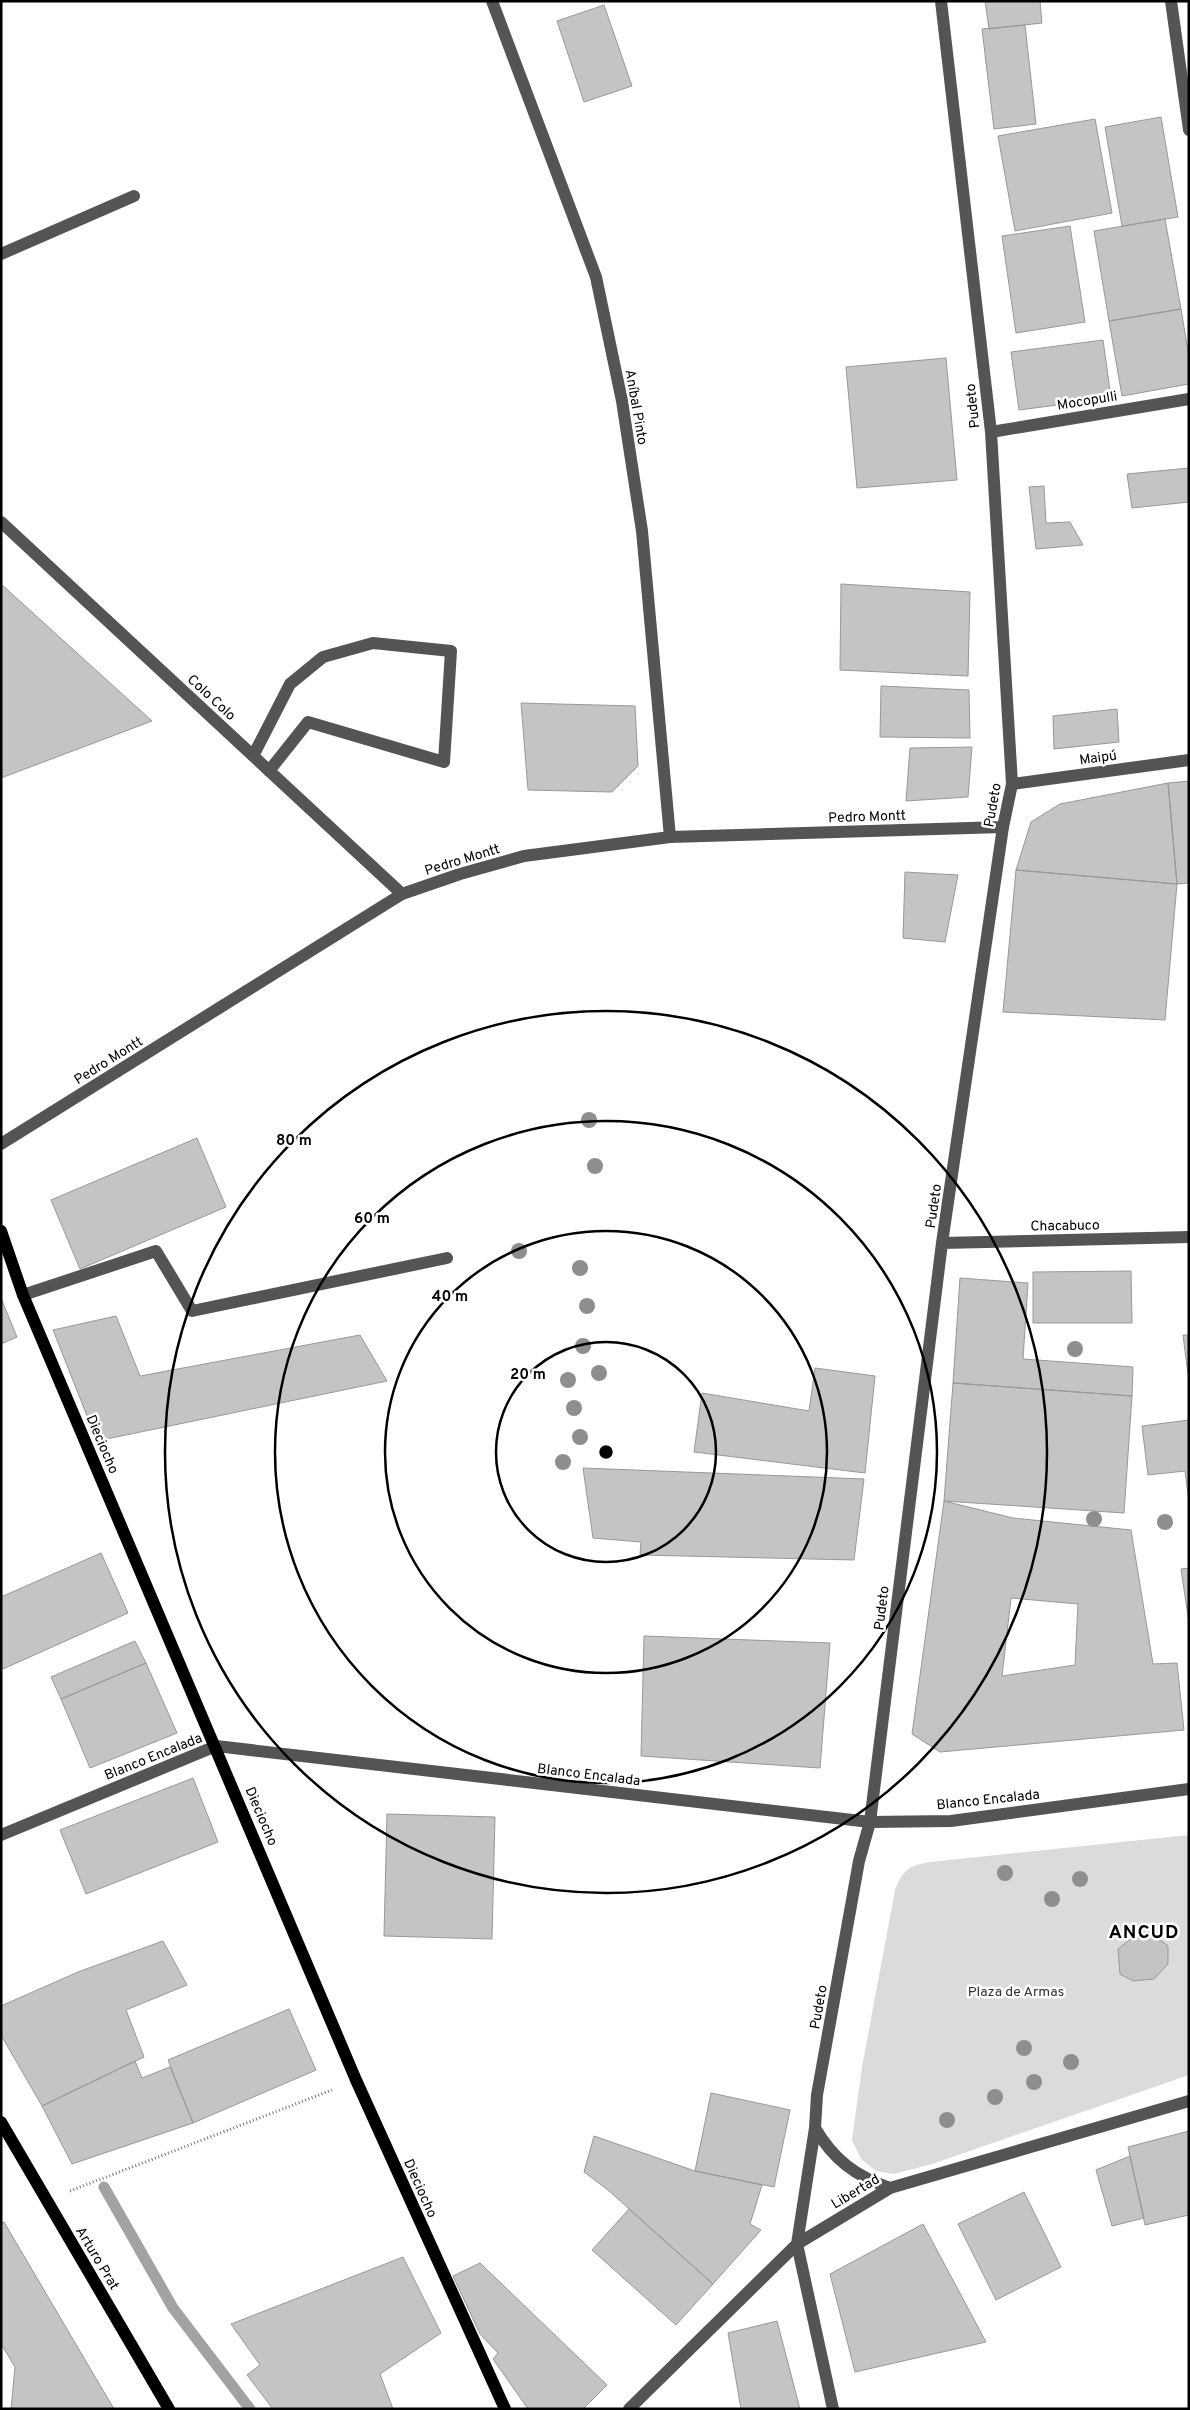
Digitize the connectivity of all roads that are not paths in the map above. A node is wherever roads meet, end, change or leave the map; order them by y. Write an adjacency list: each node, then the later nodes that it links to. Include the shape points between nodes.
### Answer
1 (492, 1): 15 (street, Aníbal Pinto, via 596,278 620,391 642,530)
2 (942, 1): 8 (street, Pudeto)
3 (1171, 1): 4 (street)
4 (1189, 130)
5 (134, 196): 6 (street)
6 (1, 254)
7 (1189, 399): 8 (street, Mocopulli)
8 (990, 432): 13 (street, Pudeto)
9 (1, 522): 10 (street, Colo Colo)
10 (253, 756): 12 (street, Colo Colo); 12 (street, via 290,684 323,657 373,643 450,651 444,762 308,722)
11 (1189, 760): 13 (street, Maipú)
12 (269, 771): 16 (street, Colo Colo)
13 (1012, 784): 14 (street, Pudeto)
14 (1003, 827): 15 (street, Pedro Montt); 20 (street, Pudeto)
15 (670, 837): 16 (street, Pedro Montt, via 524,856)
16 (402, 894): 17 (street, Pedro Montt)
17 (1, 1144)
18 (1, 1231): 22 (main road, Dieciocho)
19 (1189, 1237): 20 (street, Chacabuco)
20 (942, 1243): 25 (street, Pudeto)
21 (447, 1258): 22 (street, via 192,1311 156,1251)
22 (23, 1295): 23 (main road, Dieciocho)
23 (216, 1746): 25 (street, Blanco Encalada); 26 (street, Blanco Encalada); 33 (main road, Dieciocho, via 356,2080)
24 (1189, 1790): 25 (street, Blanco Encalada, via 951,1820)
25 (870, 1822): 29 (street, Pudeto, via 859,1861 817,2095)
26 (1, 1835)
27 (1189, 2101): 30 (street, Libertad)
28 (1, 2122): 32 (main road, Arturo Prat)
29 (815, 2128): 30 (street, via 837,2160 860,2176); 31 (street, Pudeto)
30 (890, 2188): 31 (street, Libertad)
31 (797, 2244): 34 (street, Libertad); 35 (street, Pudeto)
32 (169, 2409)
33 (505, 2409)
34 (629, 2409)
35 (833, 2409)

